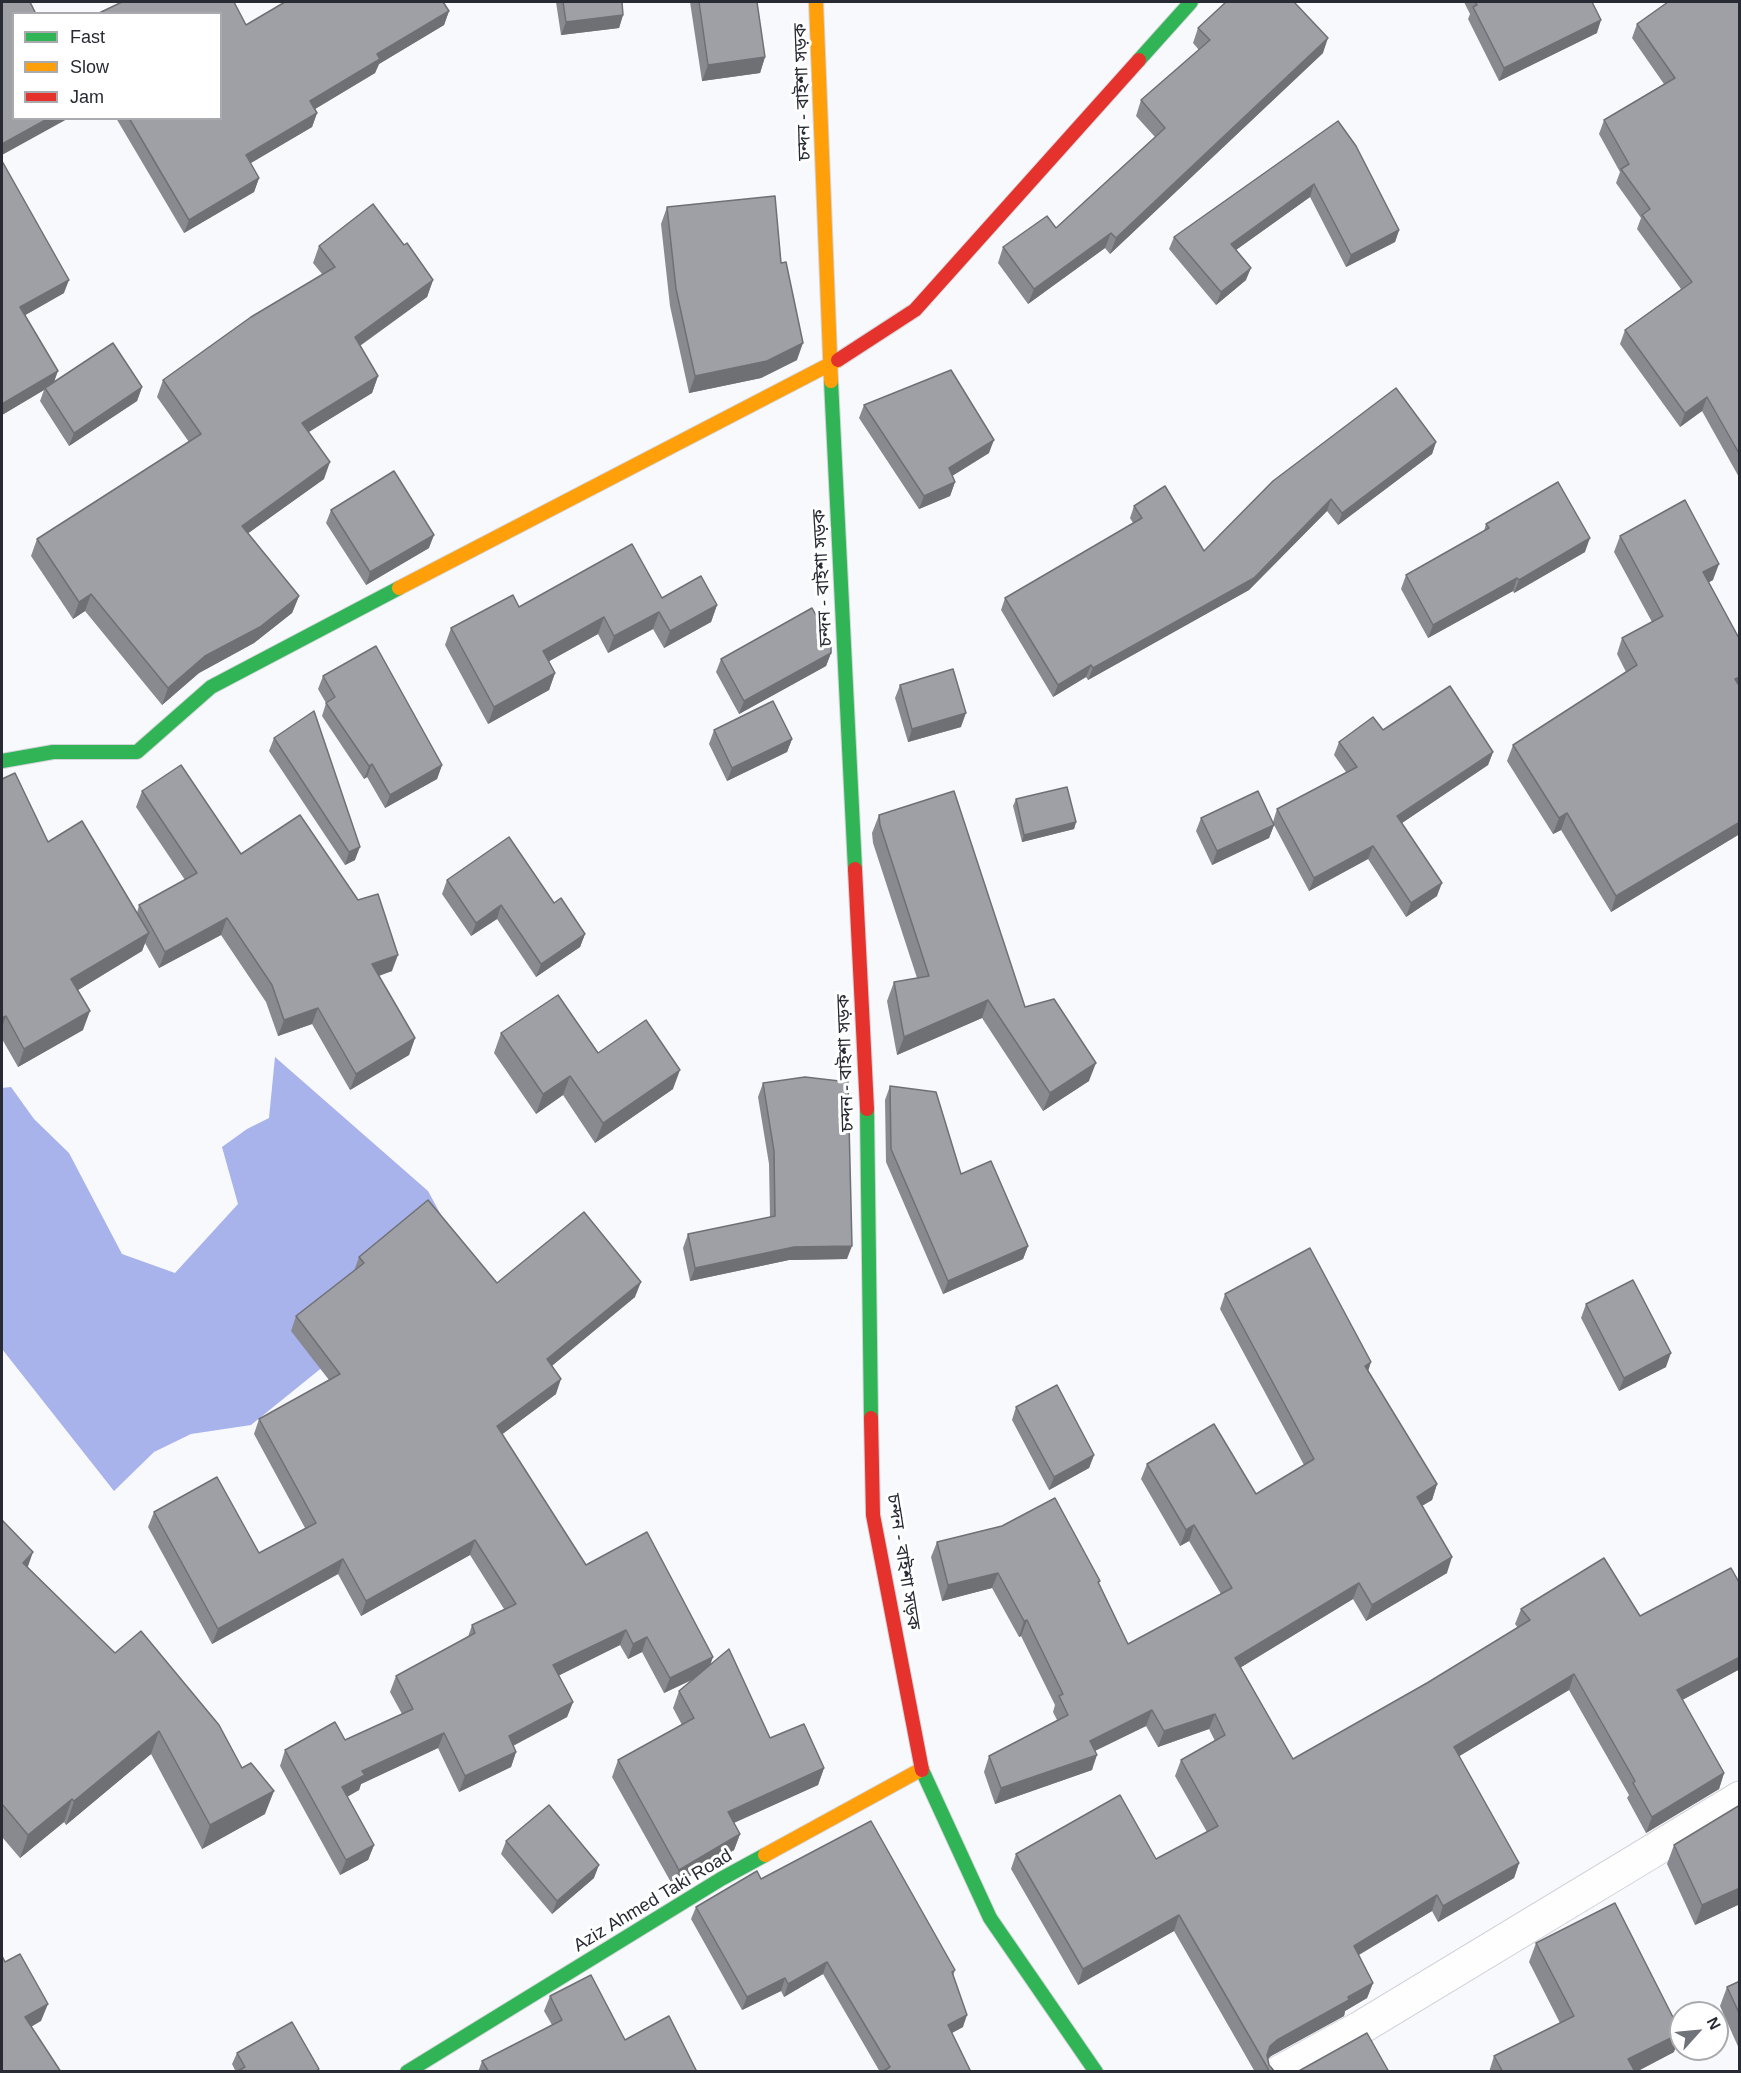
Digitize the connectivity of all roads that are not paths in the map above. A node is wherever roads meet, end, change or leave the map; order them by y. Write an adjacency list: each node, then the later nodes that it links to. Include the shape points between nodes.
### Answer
1 (816, 2): 3 (main road, চন্দন - বাইশা সড়ক)
2 (1191, 2): 3 (main road, via 915,310)
3 (831, 364): 4 (main road, via 211,687 137,752 53,752); 5 (main road, চন্দন - বাইশা সড়ক, via 866,1076 873,1515)
4 (2, 761)
5 (922, 1769): 7 (main road, Aziz Ahmed Taki Road, via 721,1879); 8 (main road, চন্দন - বাইশা সড়ক, via 990,1918)
6 (1740, 1798): 9 (street, via 1360,2028)
7 (407, 2072)
8 (1096, 2072)
9 (1280, 2072)

